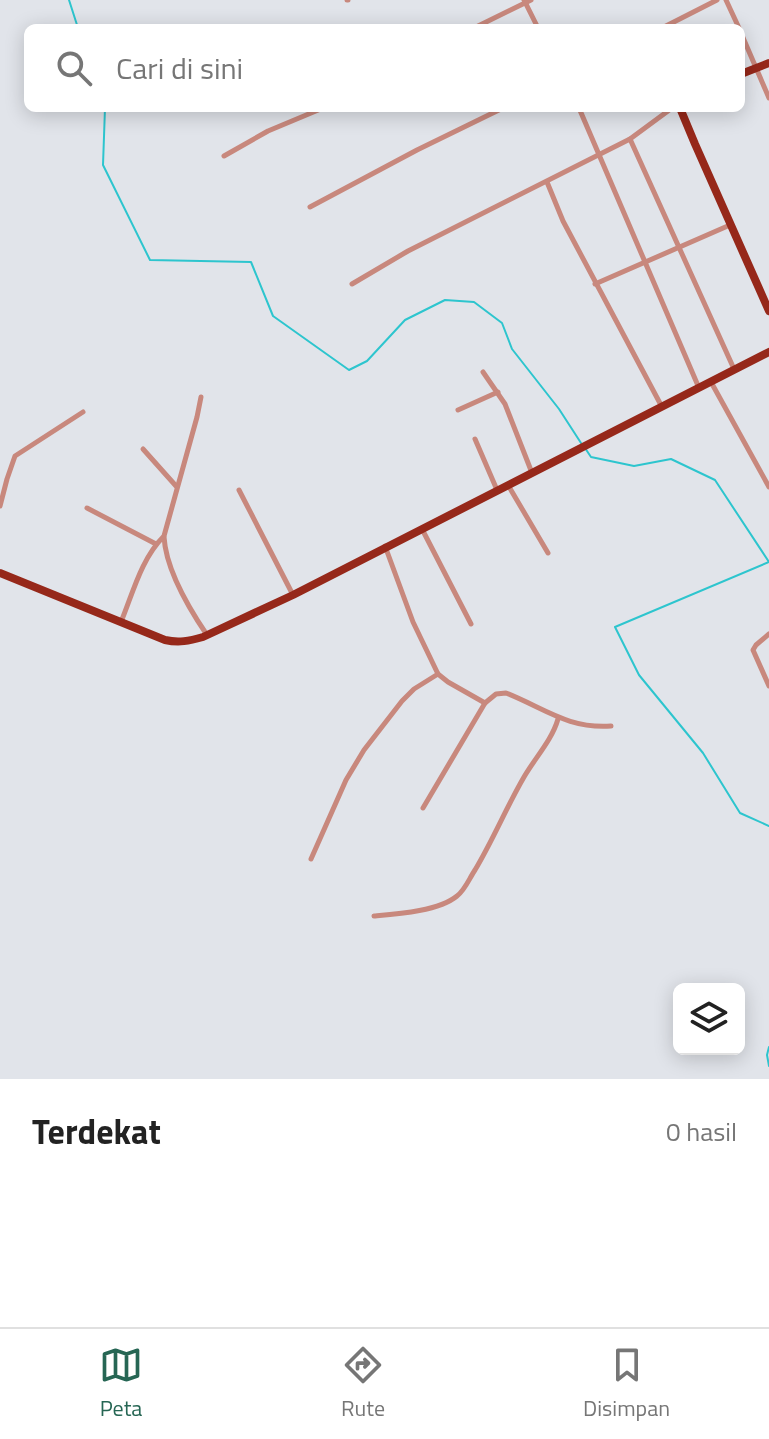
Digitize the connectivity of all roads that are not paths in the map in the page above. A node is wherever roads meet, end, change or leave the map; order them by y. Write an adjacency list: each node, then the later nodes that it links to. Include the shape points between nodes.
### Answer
1 (717, 0): 4 (street)
2 (726, 0): 8 (street)
3 (527, 1): 5 (street); 6 (street)
4 (705, 3): 7 (street)
5 (482, 24)
6 (536, 24)
7 (669, 24)
8 (737, 24)
9 (745, 41): 11 (street)
10 (769, 63): 11 (highway)
11 (757, 68): 12 (highway); 13 (street)
12 (745, 72)
13 (769, 98)
14 (313, 112): 21 (street)
15 (495, 112): 23 (street)
16 (581, 112): 20 (street)
17 (667, 112): 19 (street)
18 (682, 112): 24 (highway)
19 (630, 139): 20 (street); 25 (street)
20 (600, 154): 22 (street); 26 (street)
21 (224, 156)
22 (547, 182): 27 (street); 28 (street)
23 (310, 207)
24 (730, 224): 25 (street); 29 (highway)
25 (678, 248): 26 (street); 31 (street)
26 (644, 263): 28 (street); 34 (street)
27 (352, 284)
28 (595, 284): 37 (street)
29 (769, 311)
30 (769, 352): 31 (highway)
31 (734, 370): 33 (highway)
32 (483, 372): 35 (street)
33 (711, 382): 34 (highway); 45 (street)
34 (699, 389): 37 (highway)
35 (498, 392): 38 (street); 42 (street)
36 (201, 397): 44 (street)
37 (662, 407): 42 (highway)
38 (458, 410)
39 (83, 412): 48 (street, via 15,456)
40 (475, 439): 47 (street)
41 (143, 449): 44 (street)
42 (532, 473): 43 (highway)
43 (508, 485): 47 (highway); 54 (street)
44 (177, 486): 51 (street)
45 (769, 487)
46 (239, 490): 56 (street)
47 (497, 490): 50 (highway)
48 (0, 506)
49 (87, 508): 52 (street)
50 (422, 529): 53 (highway); 58 (street)
51 (164, 536): 52 (street); 60 (street, via 167,561)
52 (156, 544): 57 (street)
53 (385, 546): 56 (highway); 61 (street)
54 (548, 553)
55 (0, 573): 57 (highway)
56 (293, 595): 60 (highway)
57 (120, 623): 60 (highway, via 177,642)
58 (471, 624)
59 (769, 634): 62 (street, via 753,650)
60 (207, 635)
61 (438, 674): 63 (street); 67 (street, via 408,695 364,750)
62 (769, 686)
63 (485, 703): 64 (street, via 503,693); 66 (street)
64 (558, 719): 65 (street, via 587,727); 68 (street, via 461,893 440,905)
65 (611, 726)
66 (423, 808)
67 (311, 859)
68 (374, 916)

